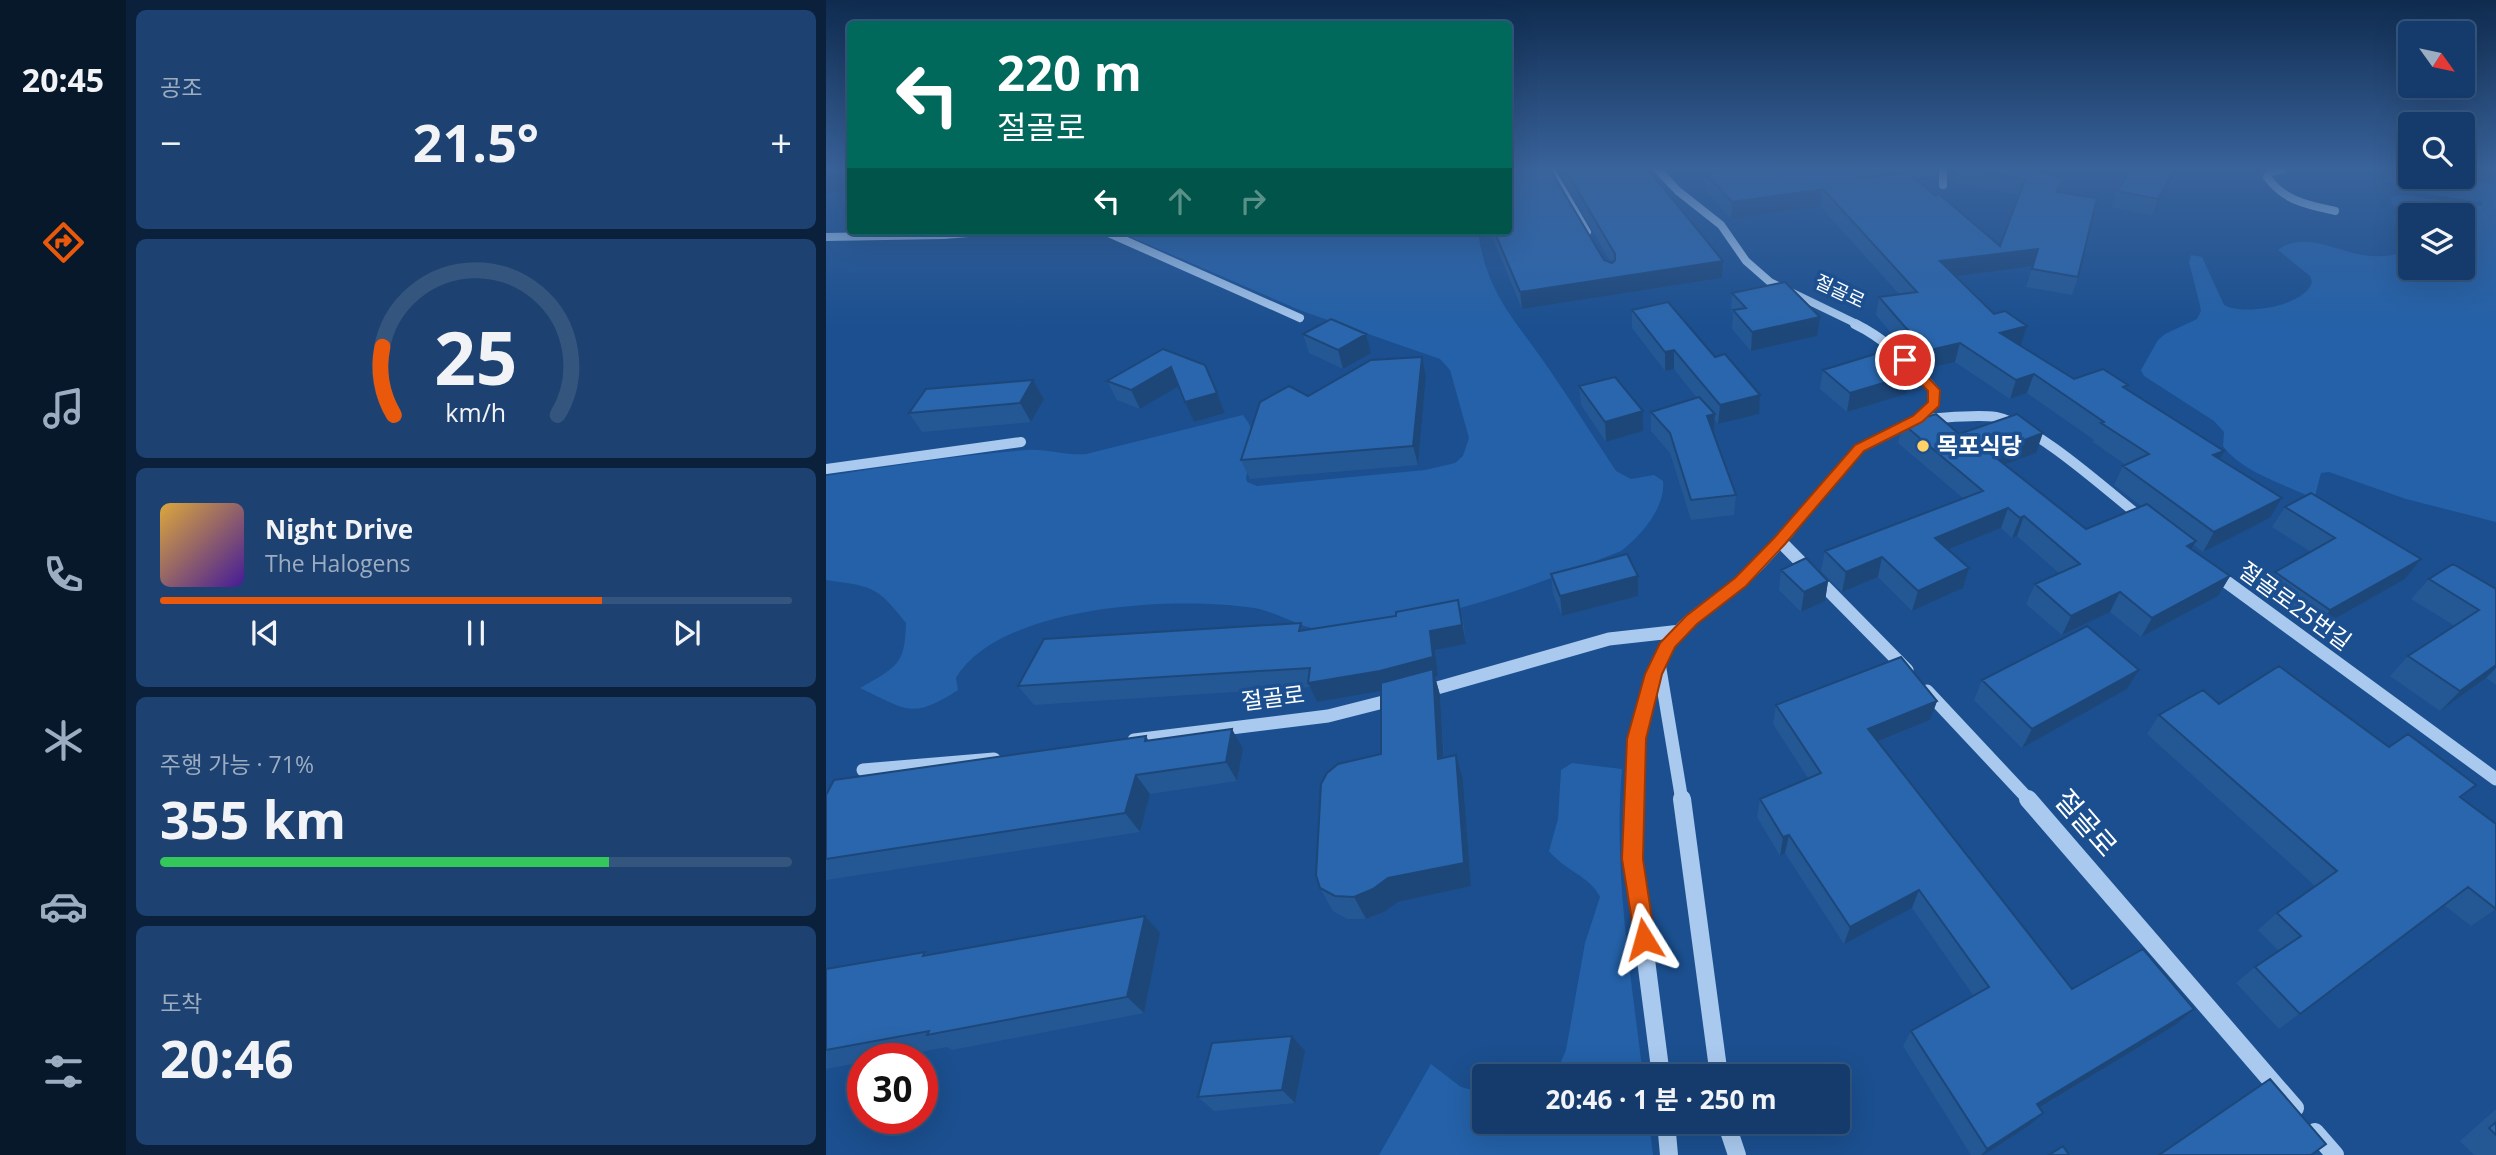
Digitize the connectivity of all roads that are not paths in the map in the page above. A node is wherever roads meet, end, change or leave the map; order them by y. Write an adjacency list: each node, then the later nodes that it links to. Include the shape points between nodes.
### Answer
1 (1582, 223): 6 (street)
2 (1718, 223): 8 (street, 절골로, via 1746,261 1770,282 1866,329 1923,377 1934,390 1934,403)
3 (944, 235): 5 (street)
4 (1113, 235): 7 (street)
5 (826, 237)
6 (1591, 241)
7 (1300, 318)
8 (1918, 419): 11 (street, via 1994,417 2014,422); 12 (street, via 1860,448)
9 (1021, 442): 10 (street)
10 (826, 468)
11 (2157, 530)
12 (1780, 541): 14 (street); 26 (street, 절골로, via 2047,819)
13 (2202, 564): 19 (street, 절골로25번길)
14 (1681, 631): 15 (street); 16 (street, 절골로, via 1609,639 1328,716)
15 (1659, 663): 20 (street, via 1637,739 1633,859); 21 (street)
16 (1125, 741)
17 (1002, 757): 18 (street)
18 (863, 770)
19 (2496, 779)
20 (1659, 1064)
21 (1717, 1064)
22 (1667, 1134): 24 (street)
23 (1730, 1134): 25 (street)
24 (1669, 1155)
25 (1737, 1155)
26 (2334, 1155)

